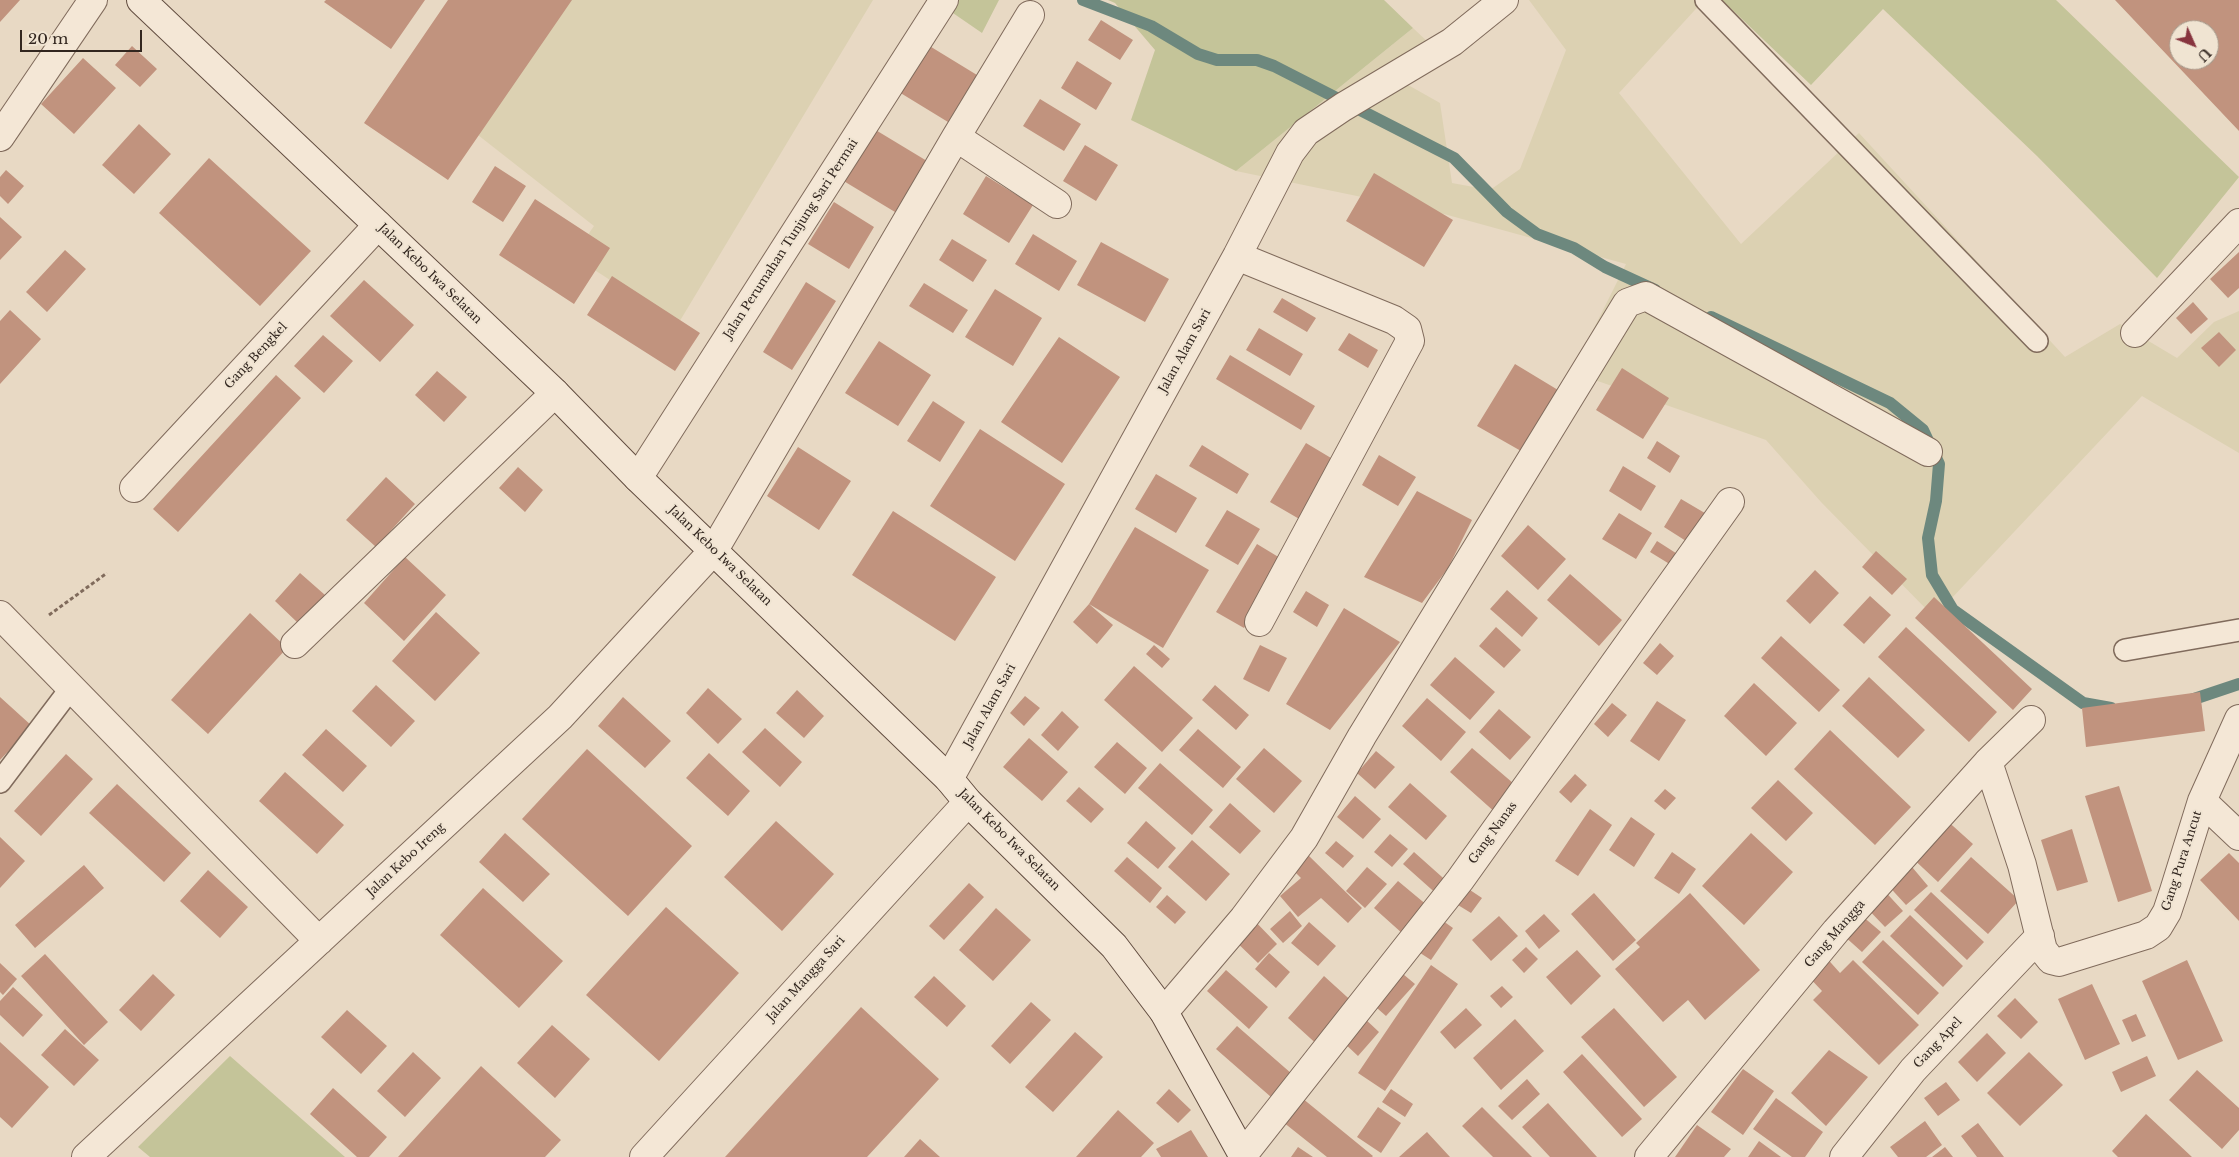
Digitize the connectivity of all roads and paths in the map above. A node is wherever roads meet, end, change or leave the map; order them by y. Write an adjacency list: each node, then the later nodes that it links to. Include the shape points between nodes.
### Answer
1 (93, 0): 7 (street)
2 (141, 0): 11 (street, Jalan Kebo Iwa Selatan)
3 (944, 0): 17 (street, Jalan Perumahan Tunjung Sari Permai)
4 (1504, 0): 12 (street, Jalan Alam Sari, via 1452,42 1306,132 1290,154)
5 (1706, 0): 14 (lane)
6 (1030, 15): 8 (street, Jalan Kebo Ireng)
7 (0, 137)
8 (956, 138): 9 (street); 20 (street, Jalan Kebo Ireng)
9 (1057, 204)
10 (2239, 223): 13 (street)
11 (378, 225): 15 (street, Jalan Kebo Iwa Selatan); 18 (street, Gang Bengkel)
12 (1237, 256): 22 (street, via 1394,320 1407,329 1410,341); 31 (street, Jalan Alam Sari)
13 (2135, 333)
14 (2037, 341)
15 (555, 393): 17 (street, Jalan Kebo Iwa Selatan); 25 (street)
16 (1928, 452): 38 (street, via 1646,296 1627,303 1362,736 1304,838 1244,918)
17 (638, 478): 20 (street, Jalan Kebo Iwa Selatan)
18 (134, 488)
19 (1730, 502): 39 (street, Gang Nanas, via 1460,880)
20 (714, 550): 31 (street, Jalan Kebo Iwa Selatan); 37 (street, Jalan Kebo Ireng, via 560,716)
21 (107, 573): 23 (path)
22 (1259, 622)
23 (6, 624): 27 (street)
24 (2239, 630): 26 (lane)
25 (295, 644)
26 (2125, 650)
27 (71, 688): 32 (lane); 37 (street)
28 (2239, 719): 33 (street, Gang Pura Ancut)
29 (2032, 720): 30 (street, Gang Mangga)
30 (1988, 762): 36 (street, Gang Pura Ancut, via 2022,865); 42 (street, Gang Mangga, via 1836,931)
31 (949, 780): 34 (street, Jalan Kebo Iwa Selatan)
32 (0, 782)
33 (2202, 801): 35 (street); 36 (street, Gang Pura Ancut, via 2167,912 2158,926 2146,935 2059,962 2051,960 2043,950)
34 (968, 802): 38 (street, Jalan Kebo Iwa Selatan, via 1114,946); 41 (street, Jalan Mangga Sari)
35 (2239, 836)
36 (2040, 936): 43 (street, Gang Apel, via 1913,1070)
37 (319, 941): 40 (street, Jalan Kebo Ireng)
38 (1164, 1012): 39 (street, Jalan Kebo Iwa Selatan)
39 (1244, 1156)
40 (86, 1157)
41 (644, 1157)
42 (1649, 1157)
43 (1844, 1157)

